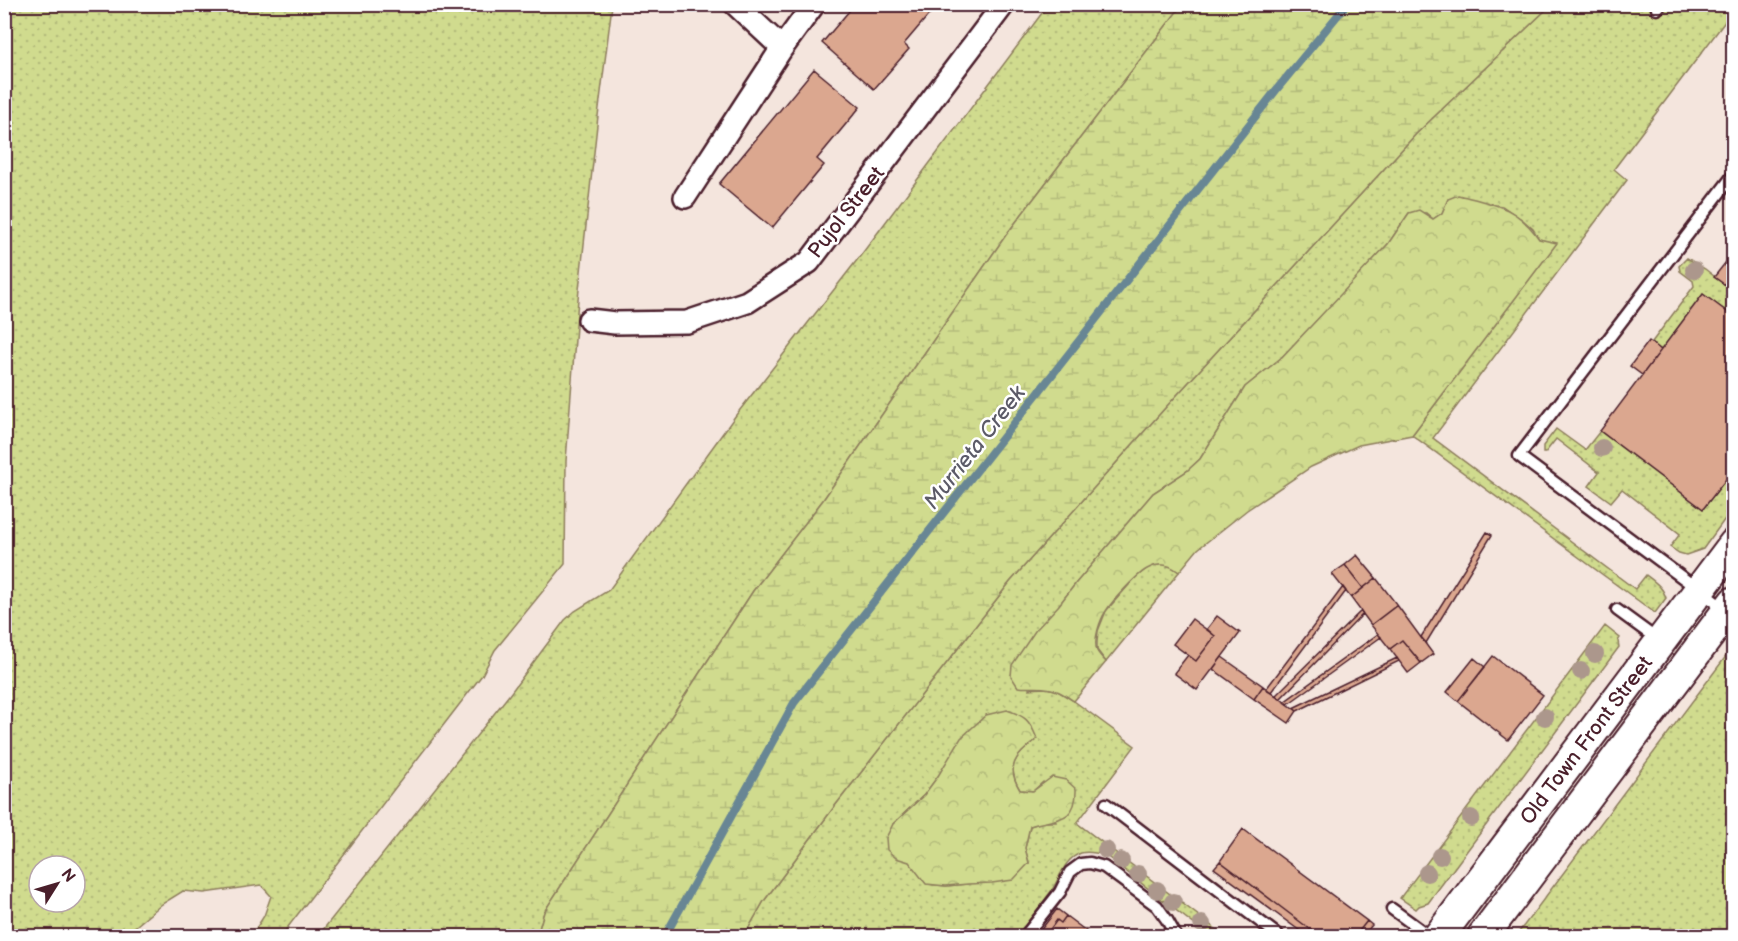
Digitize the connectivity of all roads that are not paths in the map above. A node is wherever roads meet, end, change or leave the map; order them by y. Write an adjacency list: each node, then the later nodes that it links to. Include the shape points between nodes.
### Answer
1 (735, 4): 4 (street)
2 (814, 4): 4 (street)
3 (1004, 4): 7 (street, Pujol Street, via 808,262 747,302 687,322)
4 (782, 48): 6 (street)
5 (1734, 174): 9 (lane, via 1519,456)
6 (685, 198)
7 (589, 320)
8 (1734, 544): 9 (main road, Old Town Front Street)
9 (1699, 591): 10 (lane); 12 (main road, Old Town Front Street)
10 (1730, 607): 20 (main road, Old Town Front Street)
11 (1617, 610): 12 (lane)
12 (1660, 642): 19 (main road, Old Town Front Street)
13 (1106, 804): 17 (lane)
14 (1392, 909): 18 (lane)
15 (1025, 936): 16 (lane, via 1060,892 1070,872 1090,863 1104,867 1157,906)
16 (1176, 936)
17 (1279, 936)
18 (1429, 936)
19 (1439, 936)
20 (1483, 936)

